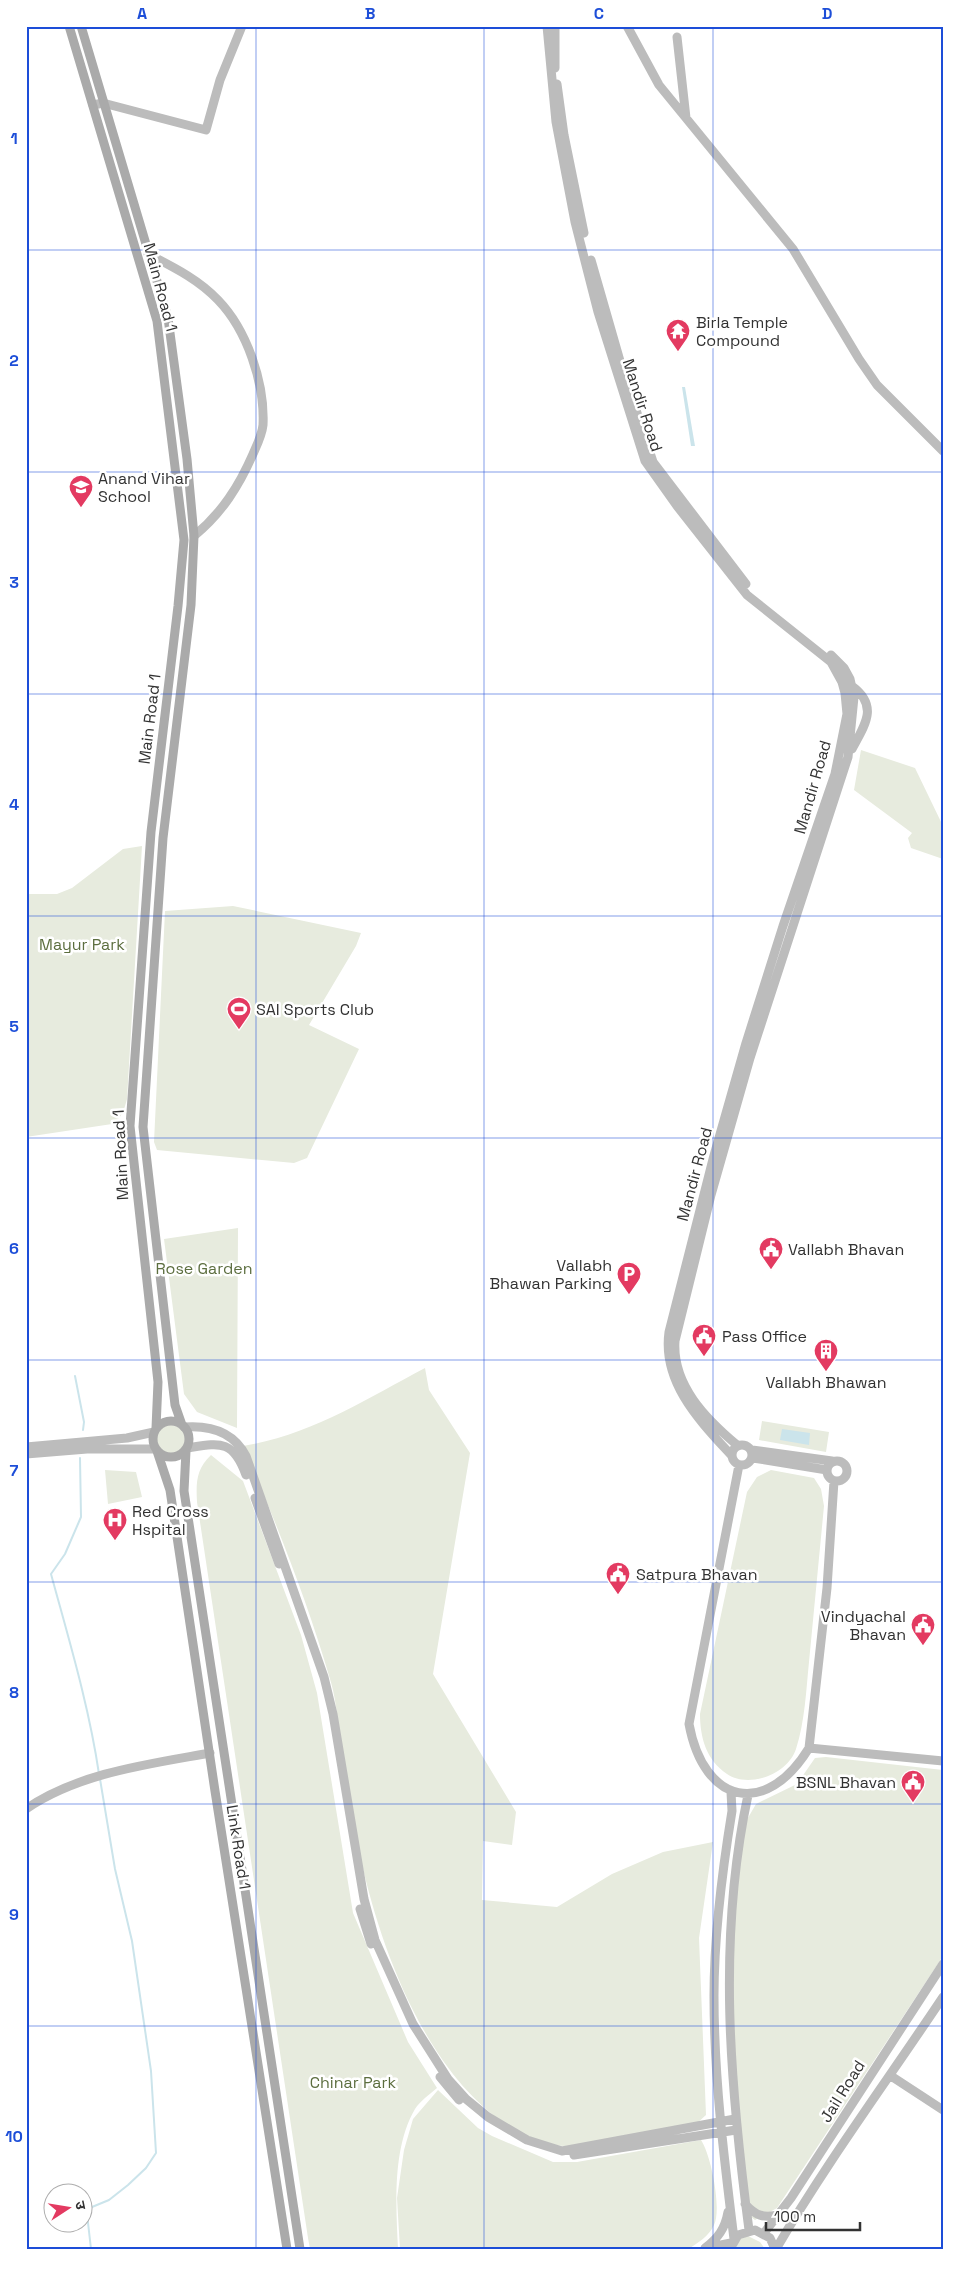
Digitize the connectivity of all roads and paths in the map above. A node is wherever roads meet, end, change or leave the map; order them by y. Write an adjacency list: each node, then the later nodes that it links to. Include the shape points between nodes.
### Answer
1 (70, 26): 9 (main road, Main Road 1)
2 (82, 26): 8 (main road, Main Road 1)
3 (242, 26): 8 (street, via 220,80 206,130)
4 (547, 26): 18 (street, Mandir Road, via 556,122 575,222 598,312 646,461 688,521 748,595 831,662 845,693 845,724 835,774 777,942)
5 (555, 26): 14 (street, Mandir Road, via 555,72 585,240 653,462 751,590 780,616 815,640 844,668)
6 (627, 26): 10 (street, via 659,85)
7 (677, 36): 10 (street)
8 (103, 103): 9 (street); 11 (main road, Main Road 1)
9 (93, 105): 16 (main road, Main Road 1, via 157,321 184,540)
10 (686, 118): 12 (street, via 793,249 877,384)
11 (148, 254): 13 (main road, Main Road 1, via 168,318); 13 (street, via 195,279 218,300 234,319 253,358 258,378 263,426 258,443 228,502)
12 (943, 451)
13 (194, 536): 17 (main road, Main Road 1, via 191,605)
14 (852, 686): 15 (street, Mandir Road, via 855,708); 15 (street, via 865,698 867,717)
15 (848, 757): 18 (street, Mandir Road)
16 (154, 808): 17 (street); 20 (main road, Main Road 1, via 130,1126 158,1382)
17 (166, 813): 19 (main road, Main Road 1, via 143,1128 175,1405)
18 (723, 1139): 21 (street, Mandir Road, via 674,1347 681,1377 699,1408); 27 (street, Mandir Road, via 670,1325 668,1344 671,1368 682,1394 699,1420)
19 (183, 1426): 20 (main road, via 169,1420); 23 (main road, Link Road 1, via 189,1437); 43 (street, via 205,1426 220,1431 236,1440 246,1456 324,1677 364,1899 375,1940 413,2024 448,2079 488,2117 527,2140 562,2151)
20 (155, 1430): 22 (street, via 128,1438); 24 (main road, Link Road 1, via 152,1442)
21 (737, 1445): 26 (street, via 746,1444); 27 (street)
22 (26, 1447)
23 (186, 1449): 24 (main road, via 174,1458 166,1458); 45 (street, via 224,1445 235,1451 244,1467 313,1657 324,1697 366,1932 406,2022 447,2087 485,2122 530,2147 552,2154 573,2155); 54 (main road, Link Road 1, via 186,1500)
24 (156, 1450): 25 (street, via 87,1449); 33 (main road, Link Road 1, via 170,1490)
25 (26, 1454)
26 (752, 1454): 28 (street); 29 (street, via 748,1464); 30 (street)
27 (732, 1456): 29 (street)
28 (832, 1461): 30 (street); 31 (street, via 840,1460 848,1468 845,1478)
29 (740, 1465): 35 (street, via 689,1724 693,1748 702,1764)
30 (827, 1470): 31 (street)
31 (834, 1481): 32 (street)
32 (809, 1748): 34 (street); 36 (street, via 796,1769 780,1782)
33 (210, 1753): 37 (street, via 91,1779 45,1796); 53 (main road, Link Road 1)
34 (943, 1762)
35 (732, 1792): 36 (street); 43 (street, via 716,1936 714,1995)
36 (748, 1795): 42 (street, via 730,1930 729,2033)
37 (26, 1809)
38 (943, 1964): 48 (street, Jail Road)
39 (943, 1997): 40 (street, Jail Road)
40 (891, 2076): 41 (street); 55 (street, Jail Road)
41 (943, 2110)
42 (735, 2119): 43 (street); 44 (street)
43 (721, 2120): 45 (street)
44 (736, 2130): 45 (street); 46 (street)
45 (722, 2131): 47 (street)
46 (745, 2203): 48 (street, via 765,2218); 49 (street)
47 (730, 2204): 51 (street); 52 (street, via 726,2224 718,2238)
48 (779, 2215): 50 (street, Jail Road)
49 (749, 2230): 50 (street); 51 (street)
50 (764, 2233): 55 (street)
51 (732, 2244): 52 (street)
52 (704, 2248)
53 (287, 2249)
54 (300, 2249)
55 (775, 2249)

